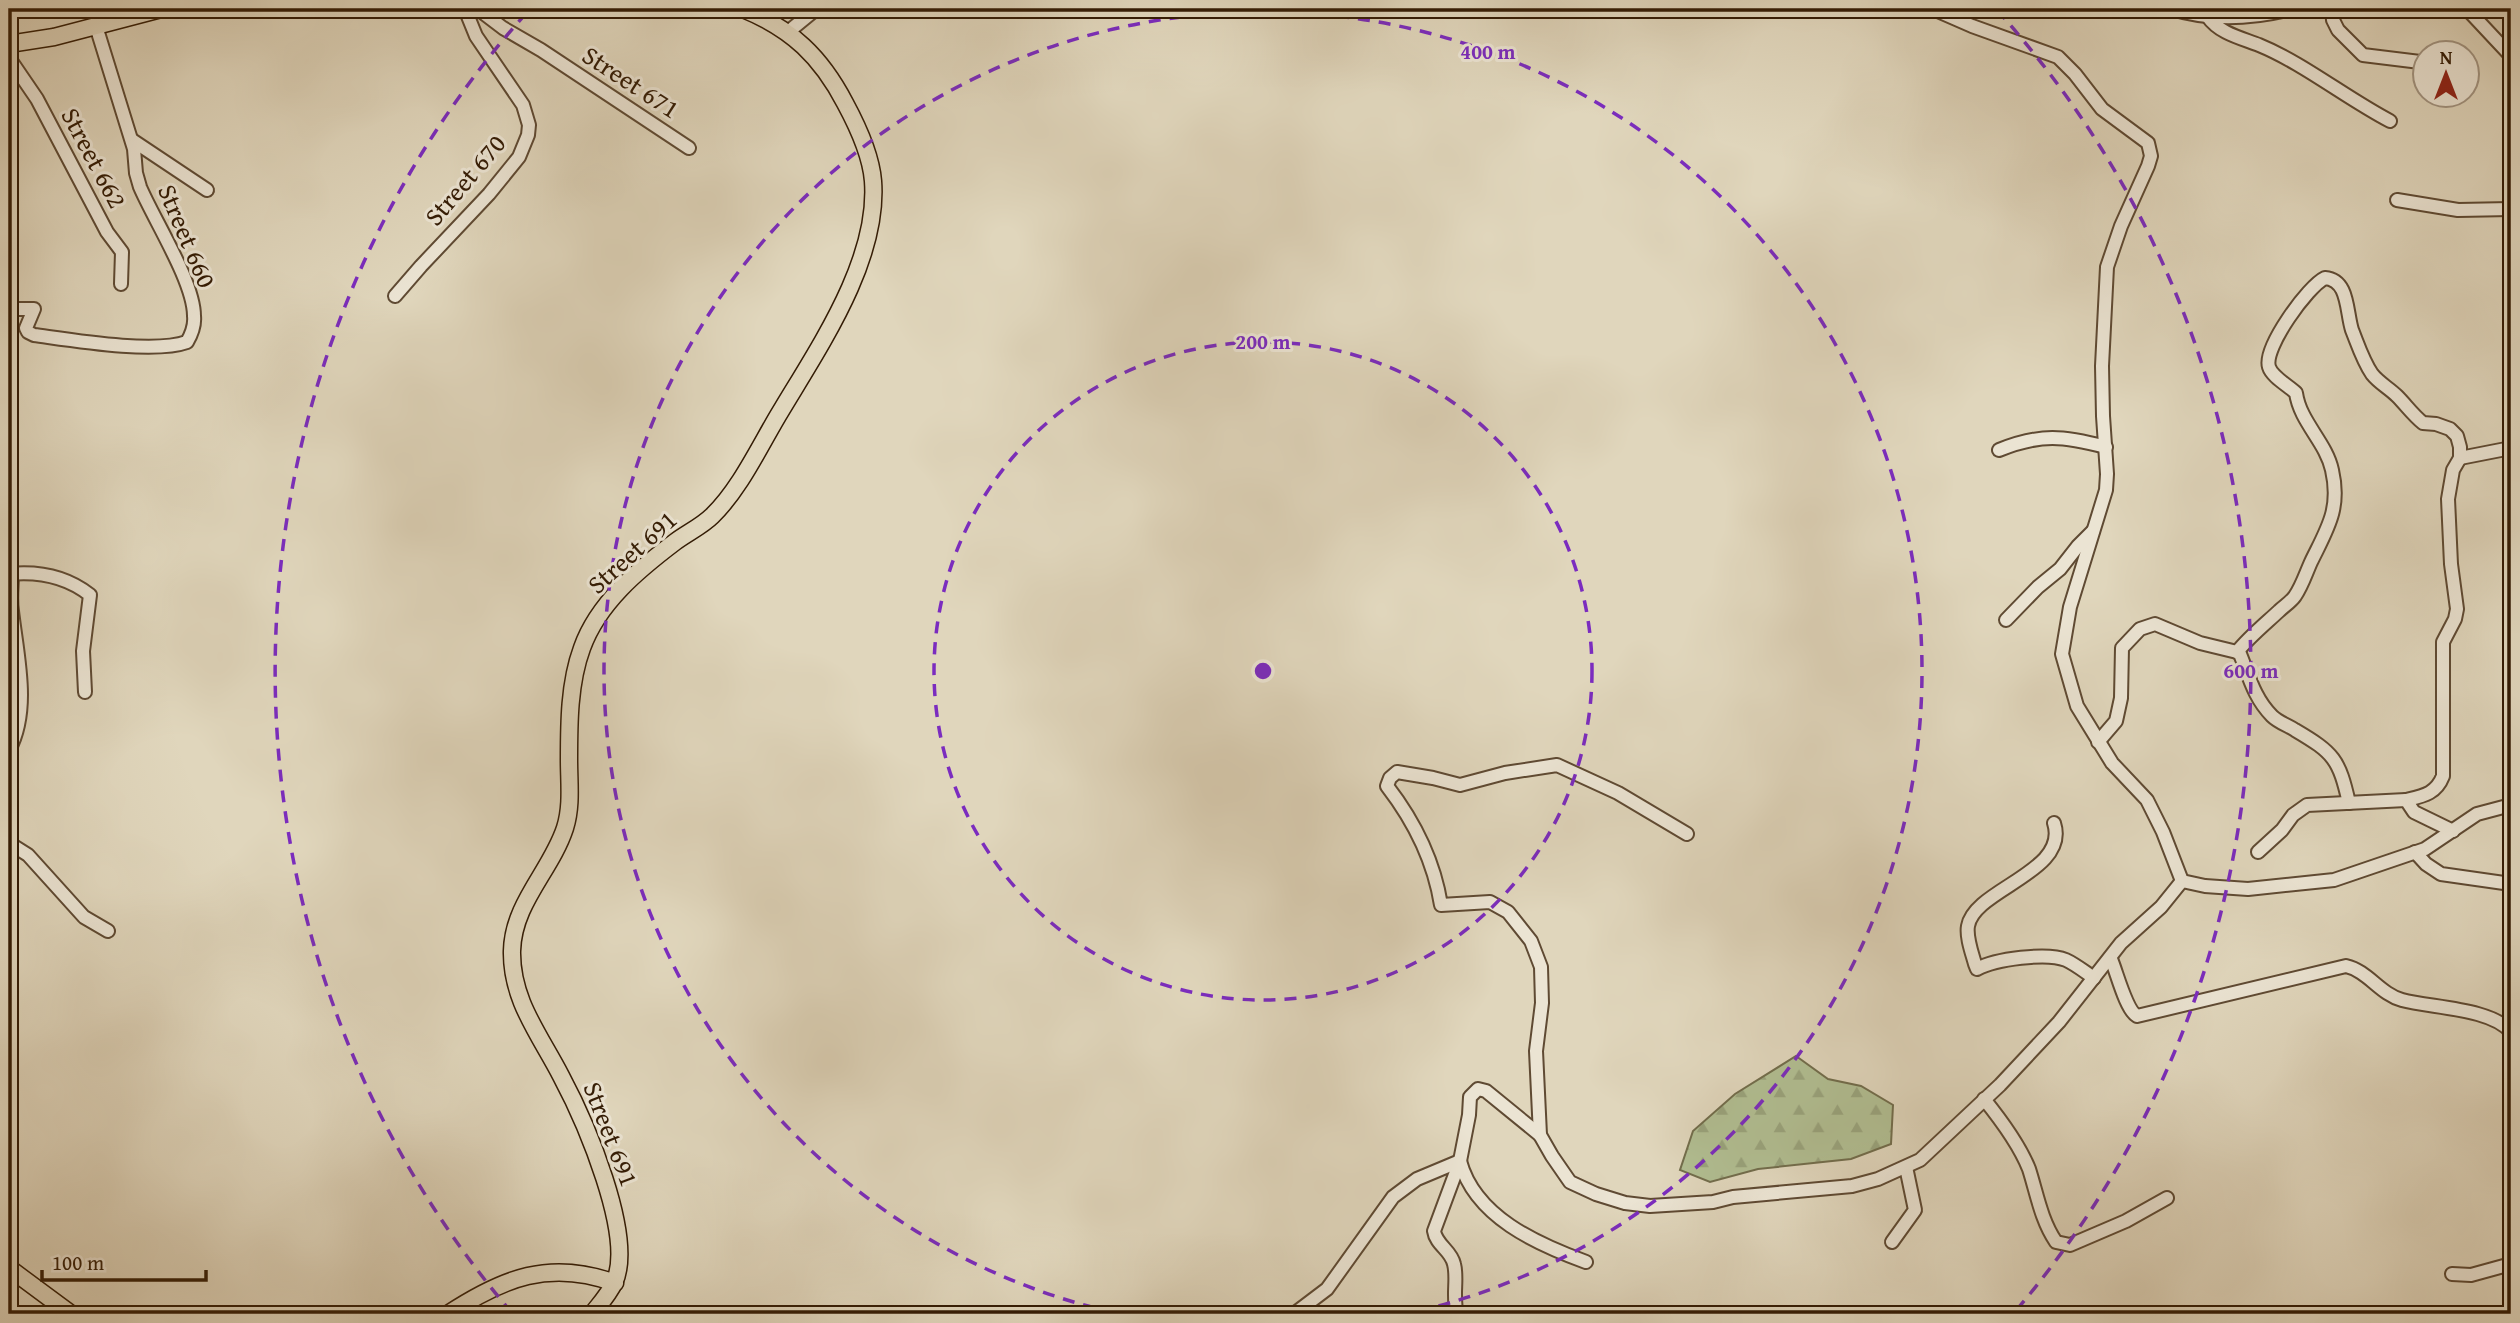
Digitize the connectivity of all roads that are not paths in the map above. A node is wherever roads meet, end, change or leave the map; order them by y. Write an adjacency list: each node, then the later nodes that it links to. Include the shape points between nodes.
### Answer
1 (162, 9): 11 (main road)
2 (465, 9): 26 (street, Street 670, via 475,36 523,105 528,135 519,157 489,194)
3 (478, 9): 21 (street, Street 671)
4 (743, 9): 14 (main road, Street 691)
5 (816, 9): 14 (street)
6 (1933, 9): 28 (street, via 2058,57 2102,109 2148,143 2148,166 2107,267 2102,366)
7 (2172, 9): 12 (street)
8 (2291, 9): 12 (street, via 2247,17)
9 (2332, 9): 18 (street, via 2338,30 2363,55)
10 (2467, 9): 16 (street)
11 (118, 14): 13 (main road)
12 (2208, 17): 19 (street, via 2223,31 2267,48)
13 (96, 26): 15 (main road); 20 (street, Street 660)
14 (788, 32): 64 (main road, Street 691, via 812,52 832,78 864,144 873,200 872,227 862,261 810,363 712,517 638,572 598,614 581,649 573,689 570,806 565,826 523,907 512,951 521,1005 584,1126 617,1219 620,1254)
15 (9, 44)
16 (2511, 55)
17 (9, 58): 25 (street, Street 662, via 37,99 122,252)
18 (2412, 61)
19 (2390, 121)
20 (132, 140): 22 (street); 27 (street, Street 660, via 140,187 189,295 194,316 187,342 122,345 34,335 26,328 33,309)
21 (689, 148)
22 (207, 190)
23 (2398, 200): 24 (street, via 2458,210)
24 (2511, 209)
25 (121, 284)
26 (395, 296)
27 (9, 309)
28 (2106, 447): 30 (street, via 2065,437 2028,440); 32 (street, via 2106,489)
29 (2511, 448): 31 (street)
30 (1999, 450)
31 (2460, 458): 35 (street, via 2450,429 2423,423 2374,376 2357,342 2341,285 2332,278 2318,281 2285,322 2268,366 2297,393 2297,401 2326,451 2333,471 2334,516 2294,598); 39 (street, via 2448,499 2457,609 2443,642 2443,776 2429,794)
32 (2095, 528): 34 (street); 37 (street, via 2070,607 2063,654 2077,706)
33 (10, 573): 36 (street, via 55,576 90,595 83,651); 38 (street, via 21,708)
34 (2006, 620)
35 (2237, 652): 37 (street, via 2155,624 2140,629 2122,648 2116,721); 40 (street, via 2256,696 2273,718 2334,757)
36 (85, 692)
37 (2098, 742): 48 (street, via 2147,800)
38 (9, 750)
39 (2406, 800): 40 (street); 43 (street, via 2414,812)
40 (2349, 803): 46 (street, via 2307,804)
41 (2511, 805): 43 (street, via 2477,814)
42 (2054, 824): 52 (street, via 2054,844 2043,860 1979,909 1968,925 1975,964 1977,969 2010,959 2064,959)
43 (2453, 831): 47 (street)
44 (1687, 834): 55 (street, via 1618,793 1557,765 1460,785 1397,772 1390,778 1387,786 1419,838 1437,881 1441,905 1490,902 1508,912 1531,941 1541,967 1542,1003 1535,1051)
45 (9, 843): 50 (street, via 28,855 84,917)
46 (2258, 852)
47 (2415, 852): 48 (street, via 2334,880 2311,883 2248,889); 49 (street, via 2441,874)
48 (2182, 881): 51 (street)
49 (2511, 884)
50 (108, 931)
51 (2111, 959): 52 (street); 53 (street, via 2127,1005 2137,1016 2346,966 2395,998 2479,1015 2502,1023)
52 (2094, 978): 54 (street, via 2059,1022)
53 (2511, 1032)
54 (1984, 1099): 57 (street, via 1920,1160); 58 (street, via 2028,1167 2048,1231 2056,1242 2070,1245)
55 (1540, 1135): 56 (street, via 1502,1102 1478,1089 1469,1097); 57 (street, via 1570,1182 1625,1203 1650,1206 1852,1186)
56 (1460, 1161): 60 (street, via 1471,1188 1506,1222 1544,1246); 68 (street, via 1417,1179 1394,1197 1327,1289); 69 (street, via 1434,1231 1454,1261)
57 (1906, 1167): 59 (street, via 1915,1210)
58 (2167, 1198)
59 (1892, 1242)
60 (1586, 1262)
61 (2511, 1265): 63 (street, via 2471,1275)
62 (9, 1268): 65 (main road)
63 (2452, 1274)
64 (615, 1283): 66 (main road, via 592,1274 553,1270 489,1288); 67 (main road, Street 691)
65 (71, 1314)
66 (448, 1314)
67 (592, 1314)
68 (1294, 1314)
69 (1457, 1314)

